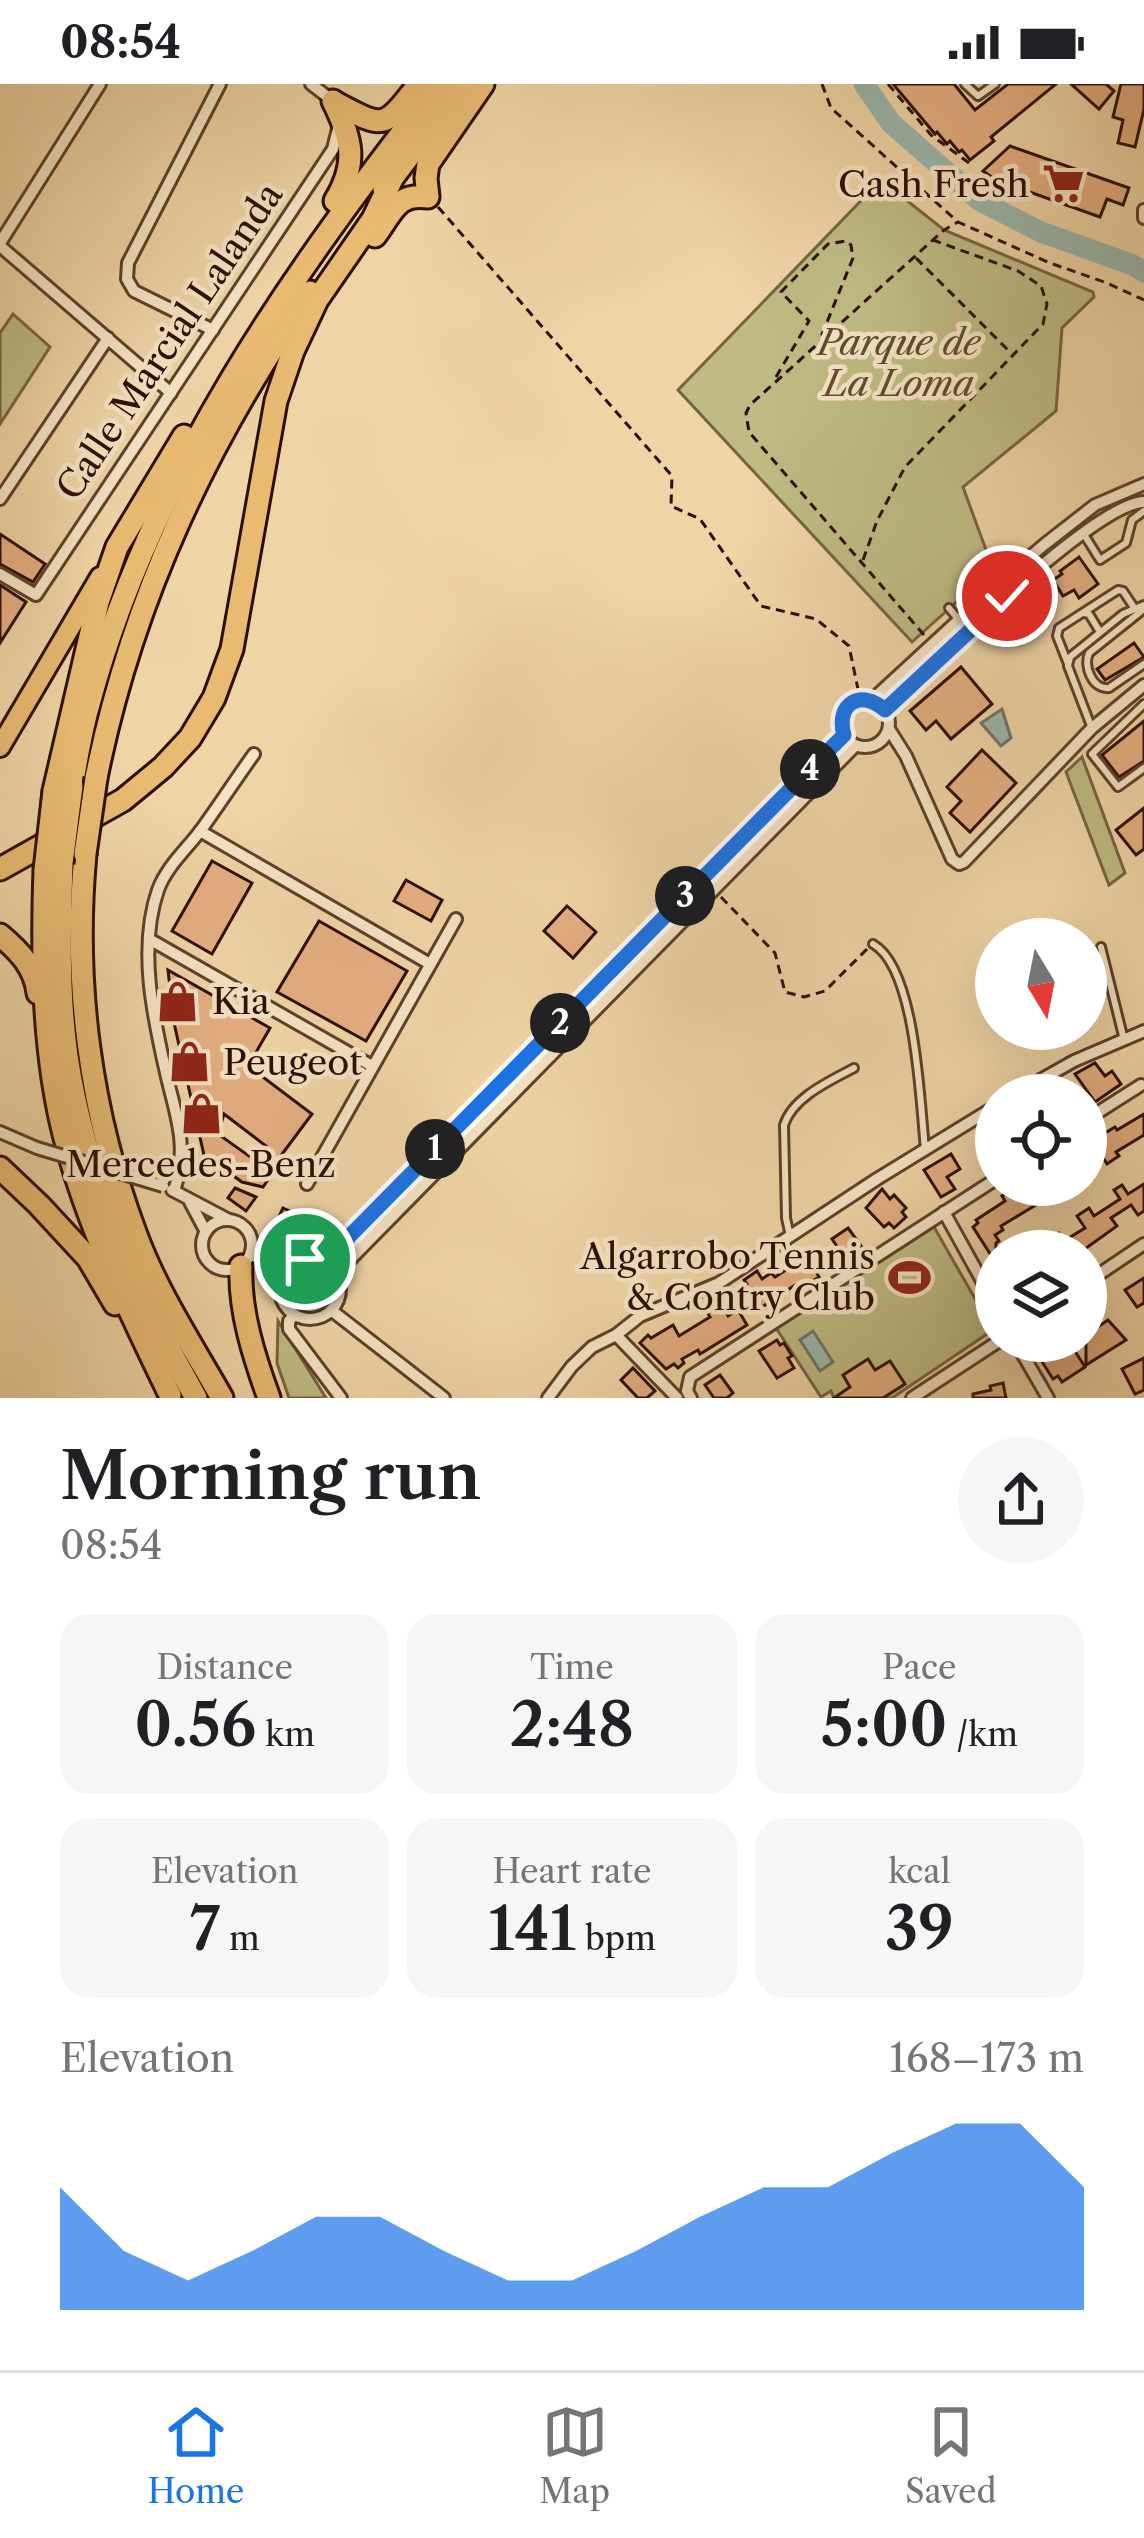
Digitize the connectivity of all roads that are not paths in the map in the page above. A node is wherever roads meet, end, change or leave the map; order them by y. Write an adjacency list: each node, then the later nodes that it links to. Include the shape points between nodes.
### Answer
1 (100, 84): 12 (street)
2 (220, 84): 15 (street, via 127,279 134,291)
3 (311, 84): 10 (street)
4 (419, 84): 10 (highway, via 384,122)
5 (440, 84): 13 (highway)
6 (464, 84): 11 (highway)
7 (483, 84): 17 (highway, via 428,164 428,196 403,198)
8 (965, 84): 9 (lane, via 978,95)
9 (995, 84)
10 (336, 108): 13 (highway, via 349,135 348,179); 15 (street, Calle Marcial Lalanda, via 332,149)
11 (393, 177): 17 (highway); 89 (highway, bridge, via 290,321 181,514 133,634 85,854 83,995 110,1158 137,1238)
12 (0, 244): 16 (street)
13 (310, 256): 14 (highway)
14 (288, 289): 23 (highway, via 244,338); 45 (highway, via 204,423 131,579)
15 (213, 330): 18 (street, Calle Marcial Lalanda)
16 (108, 338): 18 (street); 20 (street)
17 (293, 351): 48 (highway, via 276,401 232,649 214,698 190,738 123,800)
18 (171, 393): 24 (street, Calle Marcial Lalanda, via 36,595)
19 (1144, 484): 26 (street, via 1095,505)
20 (0, 499)
21 (1144, 506): 22 (street, via 1116,509); 22 (lane, via 1126,543 1100,560)
22 (1085, 532): 37 (street)
23 (118, 547): 42 (main road); 45 (highway, via 98,602)
24 (0, 574)
25 (976, 584): 26 (lane)
26 (986, 594): 30 (street)
27 (949, 608): 30 (lane)
28 (1141, 608): 29 (lane, via 1118,590); 31 (lane); 32 (lane, via 1086,659 1103,689)
29 (1081, 614): 31 (lane); 33 (lane, via 1057,632)
30 (959, 620): 35 (street)
31 (1100, 632): 33 (lane)
32 (1144, 664)
33 (1069, 666): 38 (lane)
34 (1144, 686): 38 (street)
35 (866, 700): 37 (street); 40 (street, via 843,713)
36 (1144, 704): 44 (lane, via 1092,754 1118,787)
37 (885, 710): 39 (street)
38 (1092, 728): 39 (street, via 959,864)
39 (889, 729): 41 (street, via 872,746)
40 (844, 735): 41 (street); 77 (street)
41 (855, 746): 80 (street)
42 (0, 747)
43 (254, 754): 46 (street)
44 (1144, 768)
45 (63, 788): 47 (highway, bridge)
46 (200, 832): 51 (street, via 160,886); 53 (street)
47 (53, 866): 61 (highway, via 44,968); 88 (highway, via 67,1058 81,1121 120,1249)
48 (0, 869)
49 (456, 919): 53 (street)
50 (0, 935): 61 (highway, via 22,953 36,981)
51 (148, 939): 57 (street); 68 (street, via 156,1027 183,1143)
52 (873, 944): 65 (lane, via 894,967 907,1009)
53 (430, 964): 57 (street)
54 (1107, 971): 56 (lane)
55 (1144, 1031): 56 (street)
56 (1124, 1040): 59 (street)
57 (372, 1066): 67 (street)
58 (854, 1068): 74 (lane, via 788,1114)
59 (1051, 1074)
60 (1141, 1084): 62 (street)
61 (57, 1095): 87 (highway, via 89,1212)
62 (1107, 1106)
63 (975, 1119): 65 (street)
64 (0, 1132): 68 (street, bridge)
65 (925, 1150): 74 (street)
66 (0, 1168): 87 (highway, via 88,1258)
67 (307, 1184)
68 (169, 1189): 70 (street)
69 (975, 1192): 71 (street)
70 (190, 1202): 72 (street); 73 (street)
71 (944, 1212): 78 (street); 95 (street, via 690,1377)
72 (230, 1220): 73 (street); 76 (street, via 249,1232)
73 (206, 1232): 76 (street, via 202,1248 210,1263 224,1270)
74 (790, 1236): 84 (street)
75 (1144, 1244): 79 (street)
76 (246, 1260): 81 (street); 90 (highway, via 240,1286)
77 (324, 1262): 80 (street); 81 (street, via 305,1259)
78 (975, 1268)
79 (1107, 1269)
80 (336, 1274): 82 (street, via 340,1293)
81 (283, 1275): 83 (street, via 282,1301)
82 (331, 1310): 83 (street, via 314,1319); 92 (street)
83 (294, 1315): 91 (street, via 289,1329)
84 (616, 1335): 93 (street, via 592,1347); 94 (street)
85 (975, 1357): 96 (street)
86 (1028, 1362): 97 (street)
87 (171, 1397)
88 (196, 1398)
89 (222, 1398)
90 (268, 1398)
91 (341, 1398)
92 (444, 1398)
93 (548, 1398)
94 (677, 1398)
95 (691, 1398)
96 (912, 1398)
97 (1048, 1398)

